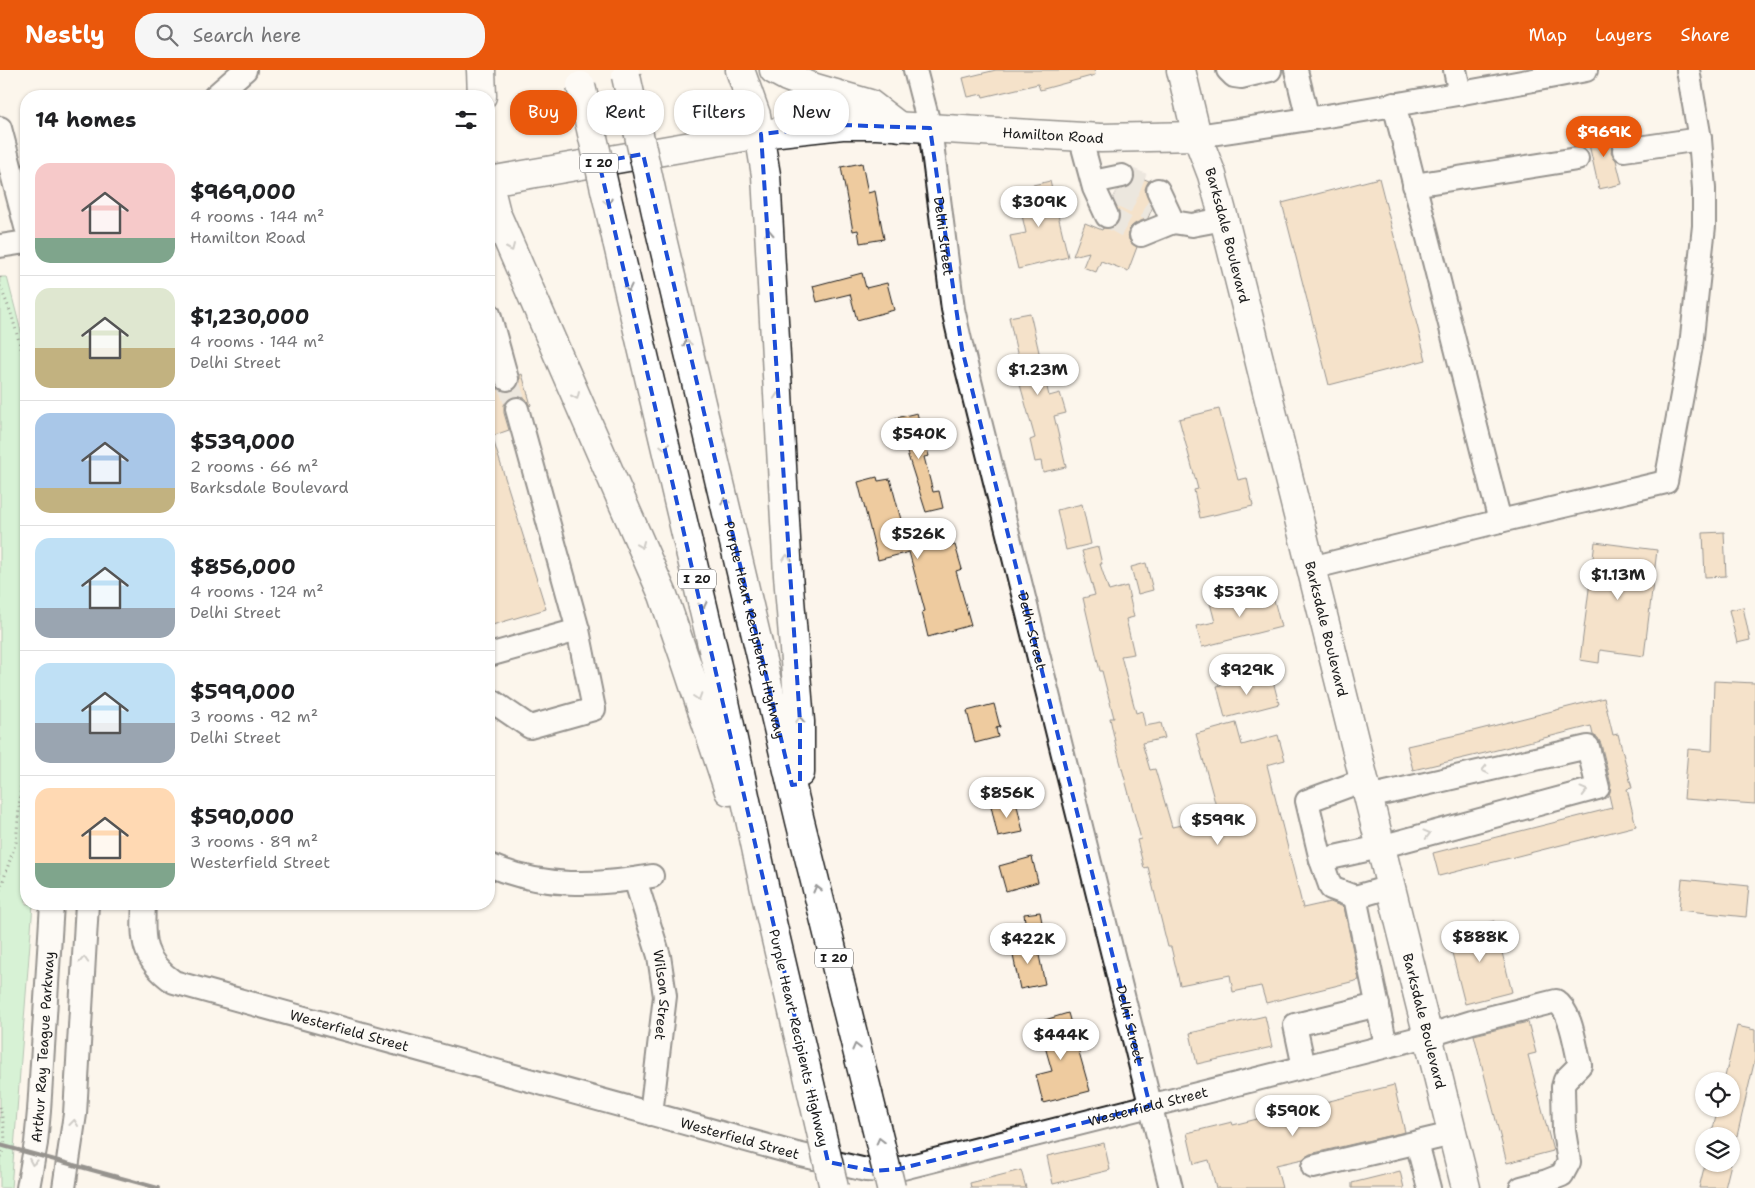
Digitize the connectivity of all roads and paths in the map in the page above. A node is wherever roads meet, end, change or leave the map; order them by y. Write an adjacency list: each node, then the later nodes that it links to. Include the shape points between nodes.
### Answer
1 (245, 70): 16 (street)
2 (481, 70): 17 (main road)
3 (740, 70): 18 (main road)
4 (774, 70): 22 (main road, via 815,88 870,104)
5 (915, 70): 24 (street, Delhi Street)
6 (1181, 70): 29 (main road, Barksdale Boulevard)
7 (1228, 70): 8 (street, via 1241,77)
8 (1270, 70)
9 (1296, 70): 21 (street)
10 (1455, 70): 19 (street)
11 (1586, 70): 13 (street, Hamilton Road)
12 (1688, 70): 30 (street)
13 (1560, 72): 19 (street, Hamilton Road)
14 (625, 73): 60 (main road, Purple Heart Recipients Highway / I 20, one-way to 14, bridge)
15 (579, 78): 70 (main road, Purple Heart Recipients Highway / I 20, one-way to 70, bridge, via 721,683)
16 (222, 90)
17 (482, 90)
18 (748, 90)
19 (1460, 94): 20 (street, Hamilton Road)
20 (1394, 104): 21 (street, Hamilton Road); 36 (street)
21 (1308, 119): 29 (street, Hamilton Road)
22 (900, 126): 24 (main road, Hamilton Road); 25 (main road, Hamilton Road, via 842,125)
23 (0, 128): 38 (street)
24 (930, 128): 28 (main road, Hamilton Road); 75 (street, Delhi Street, via 953,308 962,349)
25 (764, 134)
26 (754, 135): 33 (main road, Hamilton Road)
27 (760, 135): 60 (main road, one-way to 27, via 800,722)
28 (1080, 136): 29 (main road, Hamilton Road); 34 (street)
29 (1197, 136): 41 (main road, Barksdale Boulevard)
30 (1700, 139): 31 (street); 53 (street, via 1704,226 1690,355 1666,482)
31 (1624, 150)
32 (1577, 159): 36 (street)
33 (495, 180)
34 (1093, 182): 35 (street); 40 (street)
35 (1119, 185)
36 (1414, 185): 53 (street)
37 (1155, 200): 42 (street)
38 (20, 204)
39 (495, 209): 70 (main road, one-way to 70, via 663,596)
40 (1107, 216)
41 (1224, 219): 42 (street, via 1192,225); 54 (main road, Barksdale Boulevard)
42 (1173, 222): 43 (street)
43 (1141, 235)
44 (20, 243): 45 (street)
45 (0, 246)
46 (0, 277): 47 (path)
47 (0, 280)
48 (0, 286): 50 (path)
49 (495, 335): 51 (street)
50 (20, 343)
51 (508, 379)
52 (517, 410): 55 (street)
53 (1500, 521): 54 (street)
54 (1311, 568): 58 (main road, Barksdale Boulevard)
55 (578, 630): 56 (street); 57 (street, via 594,709 530,727)
56 (495, 653)
57 (495, 703)
58 (1366, 789): 61 (main road, Barksdale Boulevard); 61 (street, one-way to 58, via 1598,788 1588,746); 62 (street, via 1307,800)
59 (20, 797): 65 (path, via 16,842)
60 (800, 821): 85 (main road, Purple Heart Recipients Highway / I 20, one-way to 60, bridge)
61 (1380, 847): 62 (street); 64 (main road, Barksdale Boulevard)
62 (1321, 860): 66 (street, via 1331,888)
63 (495, 867): 77 (street, Wilson Street, via 556,882 595,884 644,877 665,996)
64 (1390, 887): 66 (street); 72 (main road, Barksdale Boulevard)
65 (0, 890)
66 (1355, 897): 71 (street)
67 (52, 910): 82 (street, Arthur Ray Teague Parkway, one-way to 82, via 39,1111)
68 (87, 910): 83 (street, one-way to 68, via 75,1114)
69 (144, 910): 77 (street, Westerfield Street, via 146,951 156,968 174,982)
70 (772, 918): 84 (main road, Purple Heart Recipients Highway / I 20, bridge)
71 (1378, 1005): 73 (street); 74 (street, via 1295,1025)
72 (1427, 1036): 73 (street, Westerfield Street); 78 (main road, Barksdale Boulevard); 89 (street, Westerfield Street, via 1556,1001 1567,1013 1580,1065 1565,1080 1563,1087 1564,1131 1569,1162 1562,1175)
73 (1386, 1046): 74 (street, Westerfield Street)
74 (1304, 1067): 75 (street, Westerfield Street)
75 (1150, 1106): 77 (street, Westerfield Street, via 899,1169 874,1171 797,1154); 86 (street, Delhi Street)
76 (0, 1107): 80 (path, via 5,1142)
77 (651, 1114)
78 (1452, 1134): 79 (street); 88 (main road, Barksdale Boulevard)
79 (1417, 1143): 81 (street); 87 (street)
80 (0, 1157)
81 (1313, 1167)
82 (28, 1188)
83 (64, 1188)
84 (834, 1188)
85 (891, 1188)
86 (1170, 1188)
87 (1429, 1188)
88 (1466, 1188)
89 (1521, 1188)

